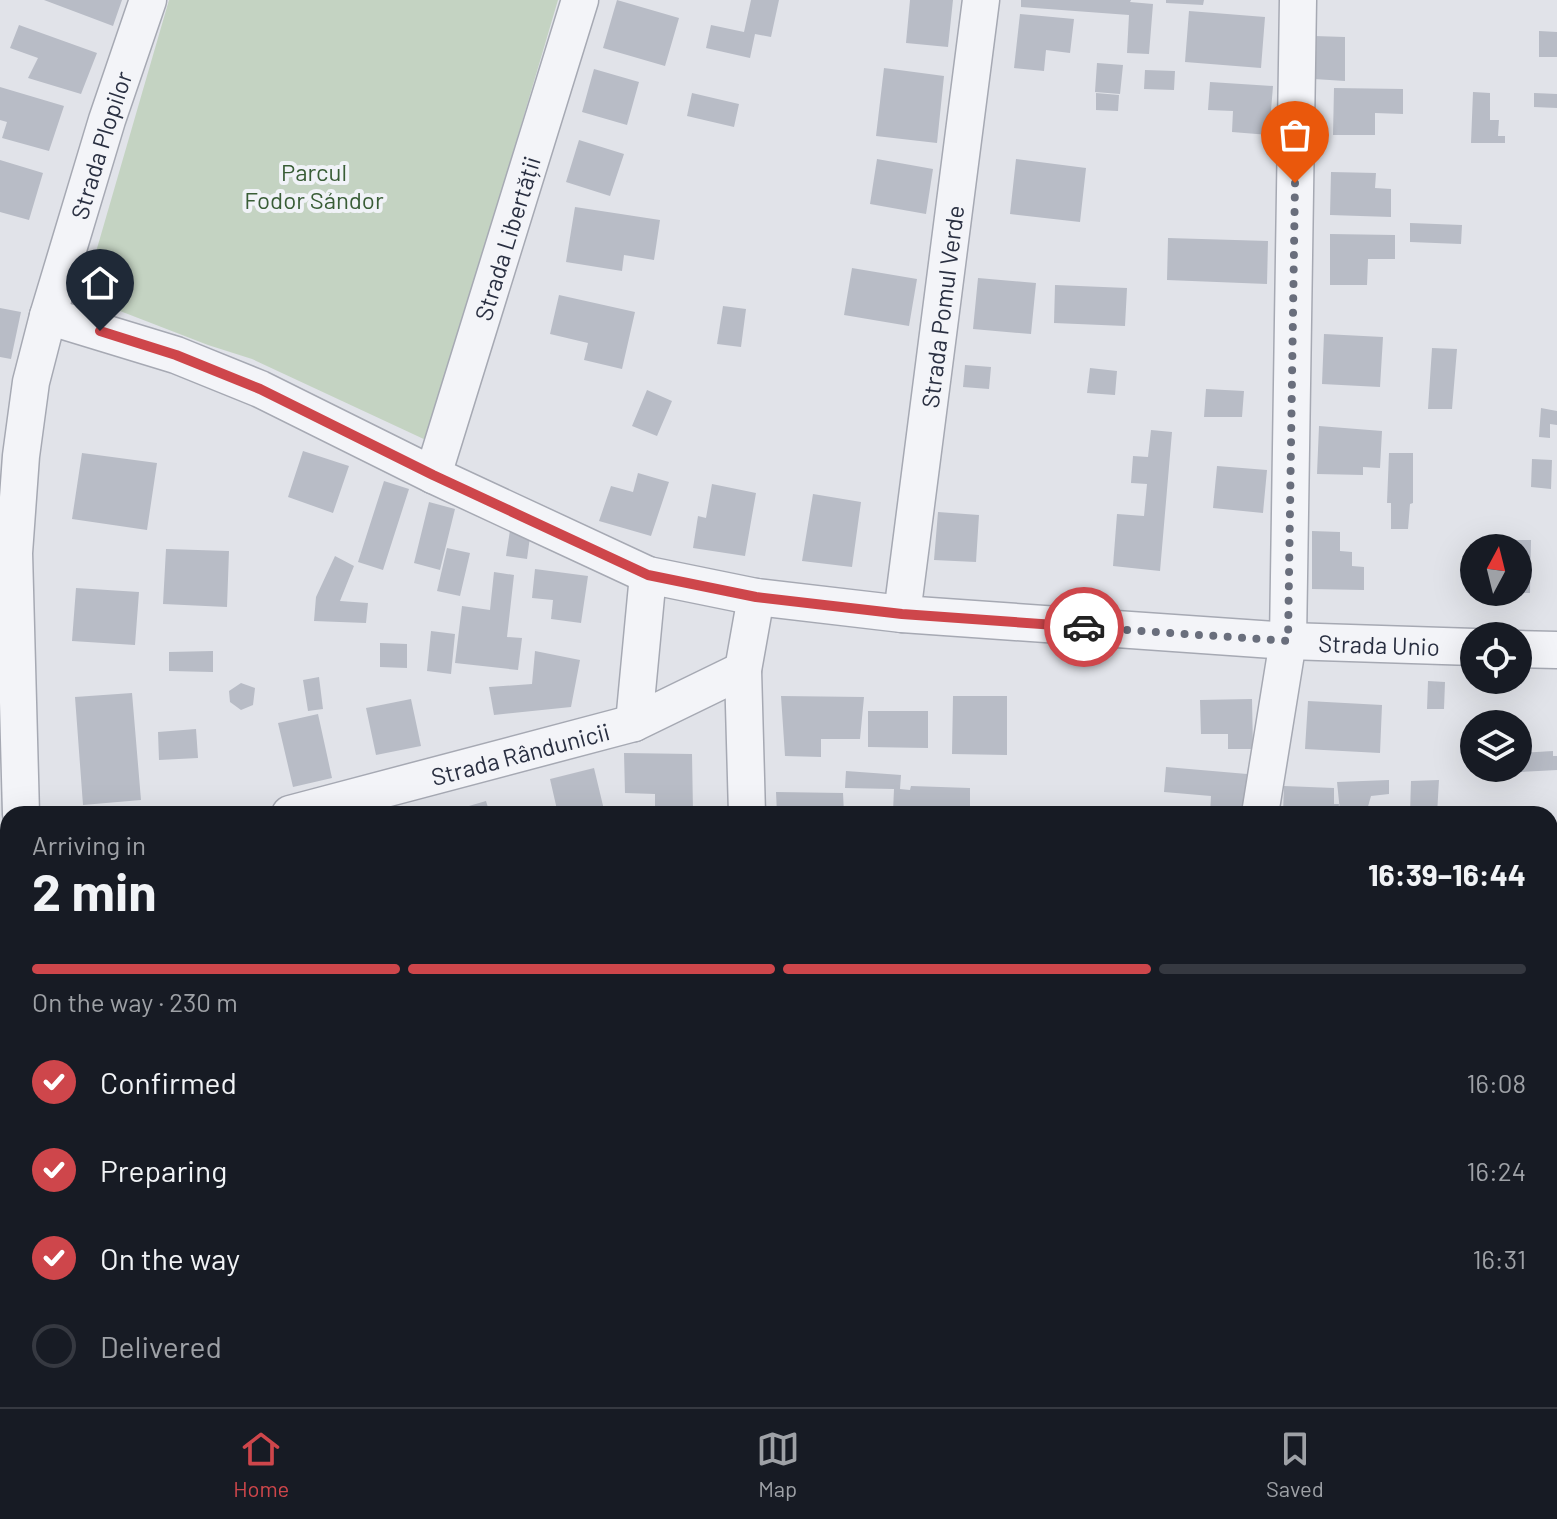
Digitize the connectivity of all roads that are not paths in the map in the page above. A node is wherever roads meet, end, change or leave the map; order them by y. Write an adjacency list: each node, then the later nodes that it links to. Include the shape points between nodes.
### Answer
1 (148, 0): 5 (street, Strada Plopilor)
2 (580, 0): 6 (street, Strada Libertății)
3 (981, 0): 10 (street, Strada Pomul Verde)
4 (1298, 0): 11 (street)
5 (48, 316): 6 (street, Strada Unio, via 176,355); 7 (street, Strada Plopilor, via 31,382)
6 (433, 475): 8 (street, Strada Unio)
7 (7, 553): 17 (street, Strada Plopilor)
8 (648, 575): 9 (street, Strada Unio); 16 (street)
9 (756, 597): 10 (street, Strada Unio); 15 (street)
10 (902, 614): 11 (street, Strada Unio)
11 (1288, 641): 12 (street, Strada Unio); 20 (street)
12 (1460, 647)
13 (1532, 649): 14 (street)
14 (1557, 650)
15 (743, 670): 16 (street, Strada Rândunicii); 19 (street)
16 (634, 723): 18 (street, Strada Rândunicii)
17 (21, 806)
18 (320, 806)
19 (747, 806)
20 (1261, 806)

